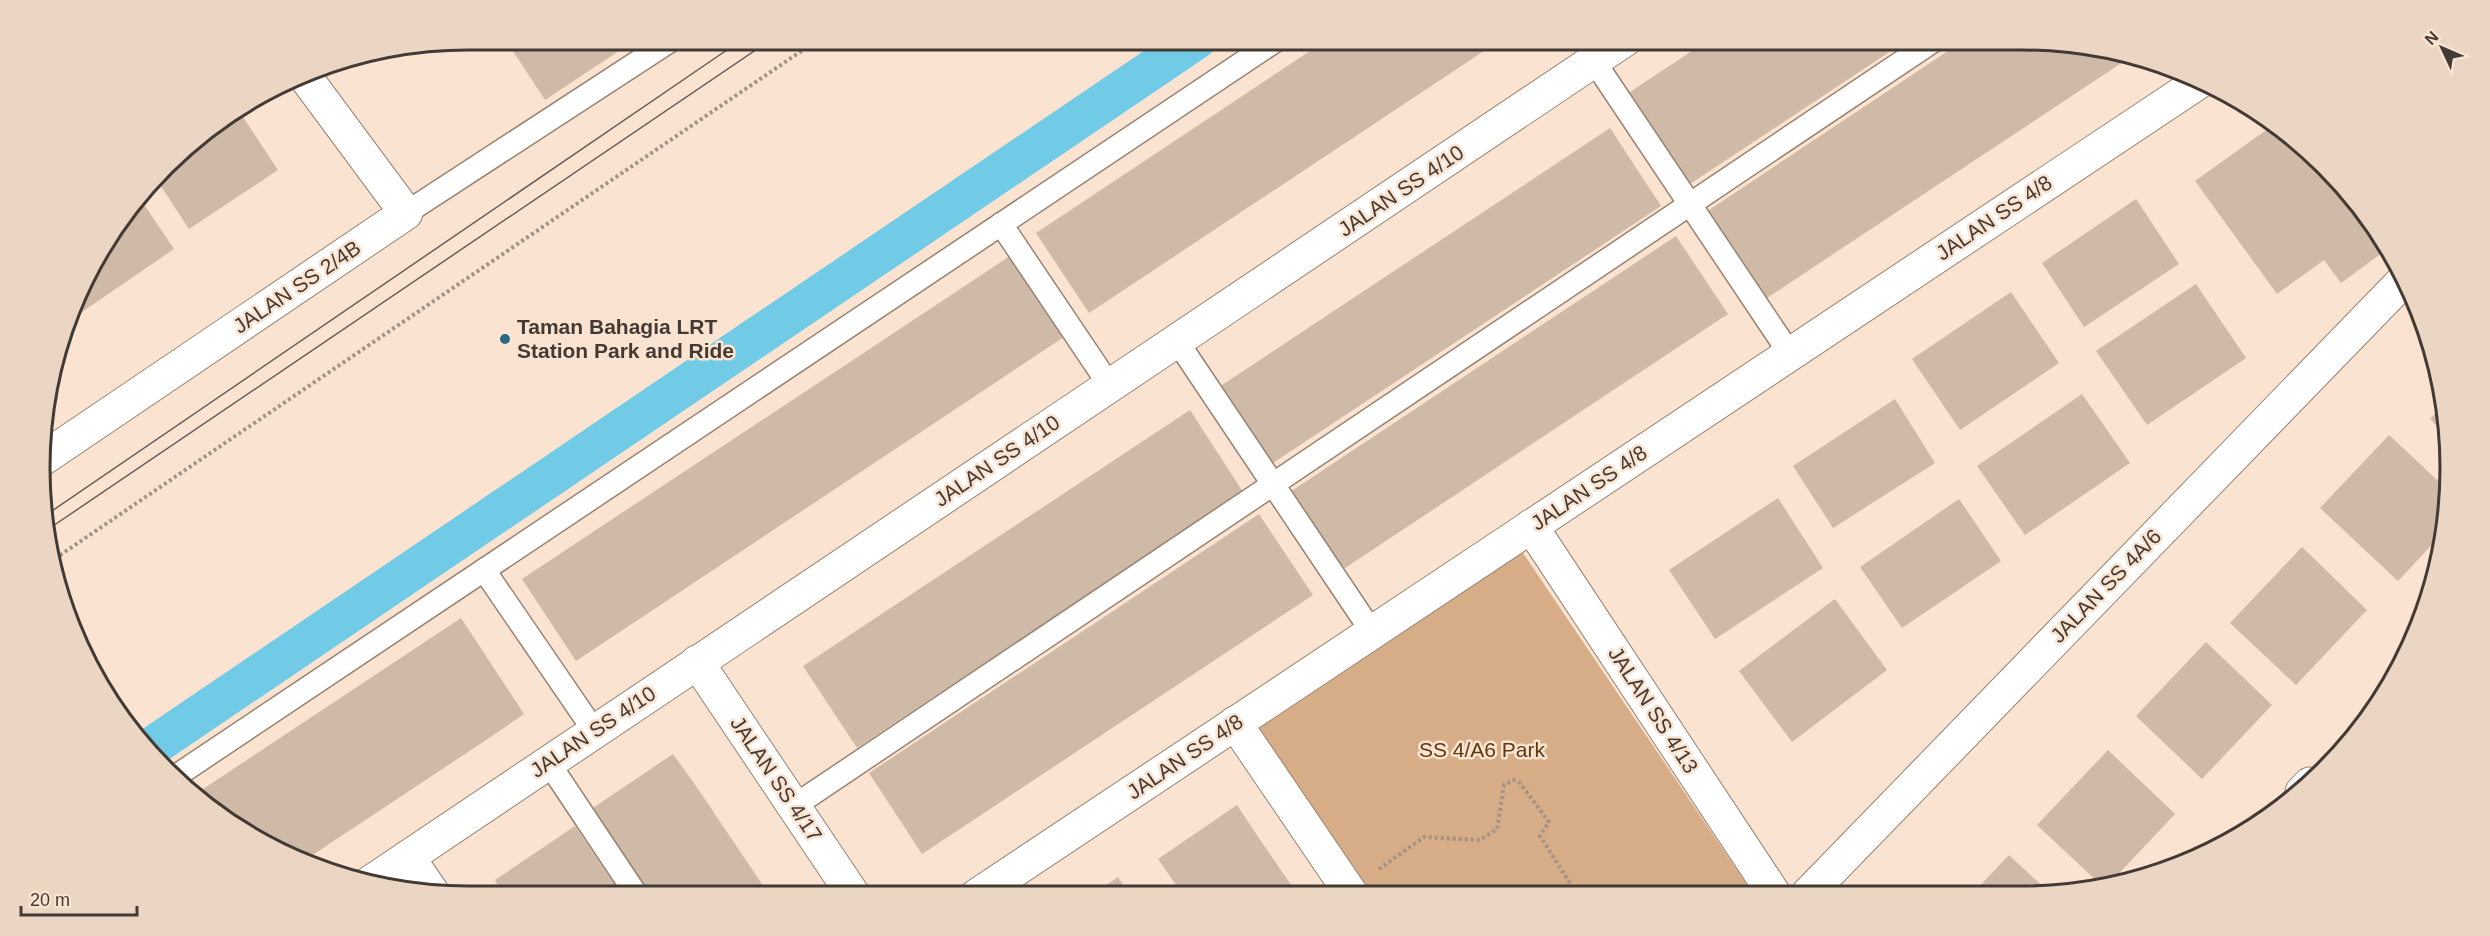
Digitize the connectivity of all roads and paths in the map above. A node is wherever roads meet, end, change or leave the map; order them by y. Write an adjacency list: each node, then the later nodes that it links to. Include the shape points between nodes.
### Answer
1 (656, 50): 10 (lane)
2 (803, 50): 19 (path)
3 (1262, 50): 11 (lane)
4 (1610, 50): 6 (street, JALAN SS 4/10)
5 (1920, 50): 9 (lane)
6 (1594, 61): 9 (lane); 13 (street, JALAN SS 4/10)
7 (308, 81): 10 (street)
8 (2193, 86): 14 (street, JALAN SS 4/8)
9 (1690, 204): 14 (lane); 17 (lane)
10 (406, 213): 16 (street, JALAN SS 2/4B)
11 (1001, 224): 15 (lane); 20 (lane)
12 (2398, 286): 38 (street, JALAN SS 4A/6)
13 (1177, 341): 15 (street, JALAN SS 4/10); 17 (lane)
14 (1790, 354): 18 (street, JALAN SS 4/8)
15 (1110, 386): 22 (street, JALAN SS 4/10)
16 (50, 454)
17 (1273, 484): 21 (lane); 27 (lane)
18 (1532, 526): 21 (street, JALAN SS 4/8); 37 (street, JALAN SS 4/13)
19 (59, 556)
20 (484, 570): 24 (lane); 26 (lane)
21 (1372, 632): 23 (street, JALAN SS 4/8)
22 (698, 662): 24 (street, JALAN SS 4/10); 27 (street, JALAN SS 4/17)
23 (1235, 723): 33 (street, JALAN SS 4/8); 34 (street)
24 (595, 732): 25 (street, JALAN SS 4/10)
25 (548, 762): 28 (street, JALAN SS 4/10); 31 (lane)
26 (181, 773)
27 (794, 806): 32 (street, JALAN SS 4/17)
28 (408, 857): 29 (street, JALAN SS 4/10); 30 (street)
29 (379, 876)
30 (427, 884)
31 (631, 886)
32 (847, 886)
33 (991, 886)
34 (1345, 886)
35 (1359, 886): 36 (path, via 1424,837 1480,840 1497,829 1504,785 1514,780 1550,822 1540,836)
36 (1572, 886)
37 (1769, 886)
38 (1816, 886)

